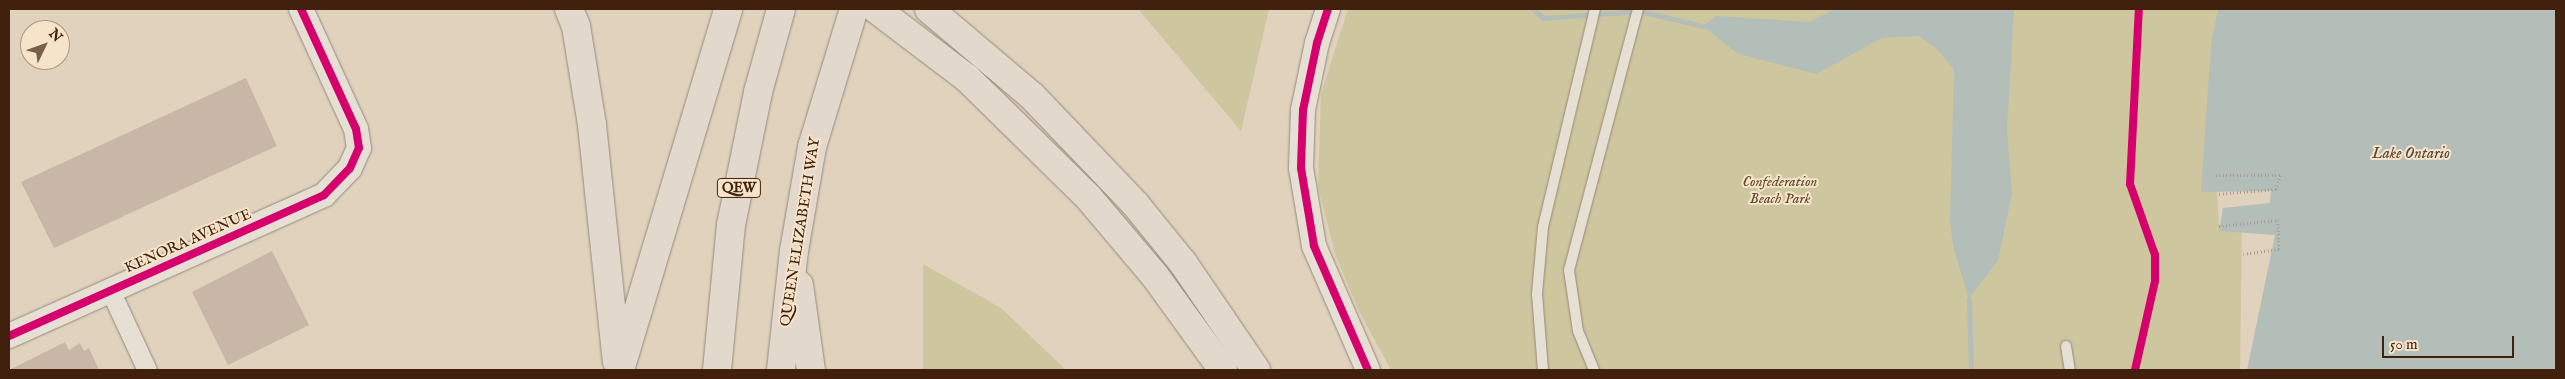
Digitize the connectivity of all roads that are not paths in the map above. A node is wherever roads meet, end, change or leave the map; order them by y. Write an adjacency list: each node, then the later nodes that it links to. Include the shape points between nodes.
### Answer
1 (301, 9): 12 (street, KENORA AVENUE, via 356,129 359,148 350,168 324,195)
2 (569, 9): 16 (highway, via 576,26 590,116)
3 (728, 9): 16 (highway)
4 (781, 9): 17 (highway, QEW, via 758,92 731,225)
5 (854, 9): 11 (highway, QUEEN ELIZABETH WAY, via 812,147)
6 (876, 9): 20 (highway, via 967,78 1089,198 1155,276)
7 (929, 9): 21 (highway, via 1032,96 1136,205 1183,263)
8 (1328, 9): 22 (street, via 1317,43 1304,110 1301,168 1314,246)
9 (1595, 9): 23 (lane, via 1543,227 1537,294)
10 (1638, 9): 24 (lane, via 1569,270 1578,331)
11 (794, 251): 18 (highway, QUEEN ELIZABETH WAY); 19 (highway)
12 (110, 290): 13 (street, KENORA AVENUE); 15 (street)
13 (9, 336)
14 (2066, 346): 25 (lane)
15 (147, 370)
16 (619, 370)
17 (717, 370)
18 (781, 370)
19 (811, 370)
20 (1223, 370)
21 (1256, 370)
22 (1368, 370)
23 (1543, 370)
24 (1594, 370)
25 (2070, 370)

